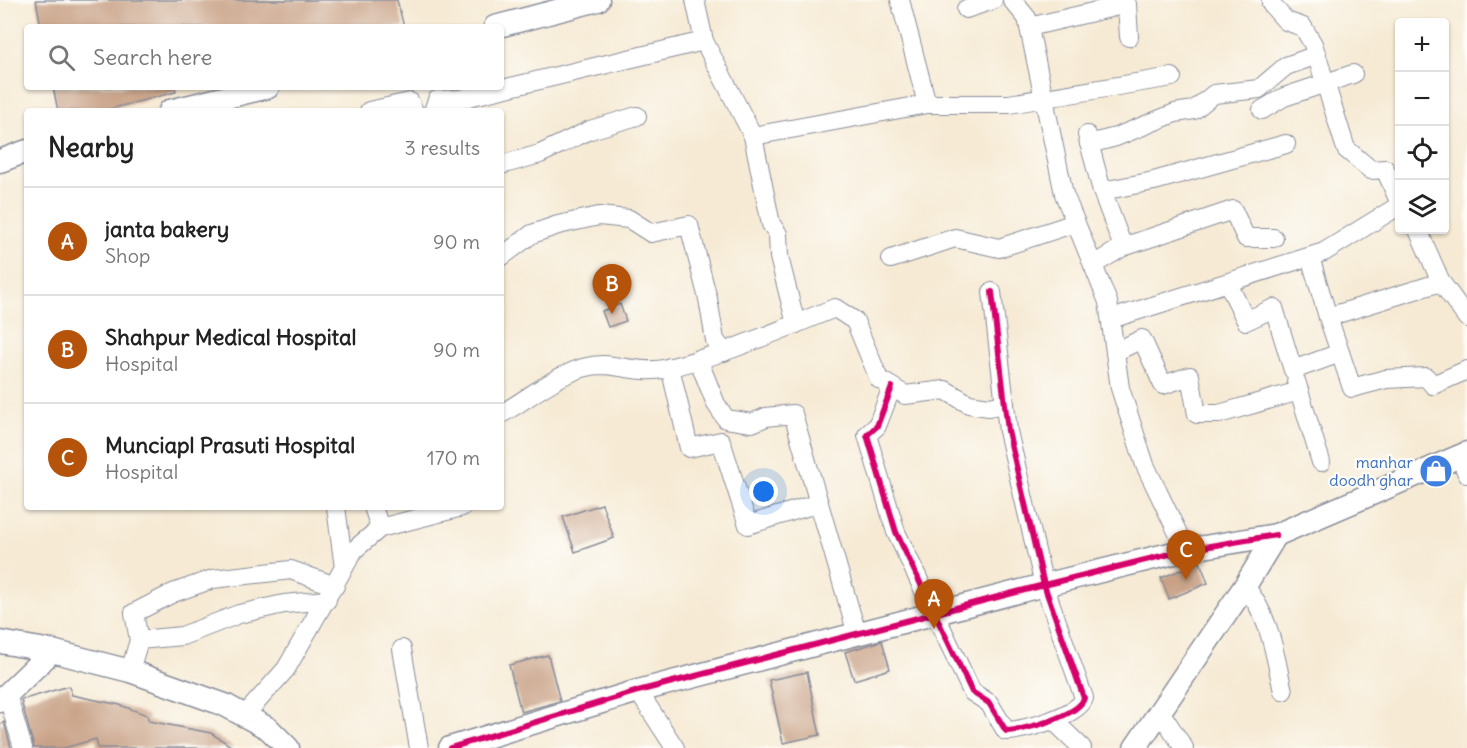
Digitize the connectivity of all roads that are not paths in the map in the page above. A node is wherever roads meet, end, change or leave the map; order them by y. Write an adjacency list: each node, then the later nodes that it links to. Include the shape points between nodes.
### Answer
1 (598, 0): 8 (street)
2 (695, 0): 11 (street)
3 (900, 0): 20 (street)
4 (993, 0): 7 (street)
5 (1012, 0): 9 (street, via 1027,18)
6 (1271, 0): 12 (street, via 1286,21 1303,27)
7 (966, 9)
8 (504, 25)
9 (1029, 27): 10 (street, via 1127,4); 19 (street)
10 (1129, 37)
11 (704, 41): 16 (street); 27 (street)
12 (1317, 55): 15 (street); 32 (street, via 1286,66 1259,89 1214,94 1194,110 1175,112 1116,137 1088,139)
13 (1353, 74): 15 (street)
14 (1172, 77): 19 (street)
15 (1326, 85): 25 (street, via 1284,98); 33 (street, via 1346,149 1371,170 1385,169)
16 (504, 89)
17 (256, 90): 21 (street)
18 (498, 90): 24 (street, via 436,100)
19 (1043, 98): 20 (street, via 1009,104); 35 (street, via 1064,194)
20 (927, 104): 27 (street)
21 (182, 108)
22 (383, 108): 23 (street, via 410,102)
23 (413, 108)
24 (434, 108)
25 (1262, 110)
26 (637, 116): 31 (street)
27 (753, 136): 49 (street)
28 (1286, 144): 32 (street, via 1154,181)
29 (24, 152): 30 (street)
30 (0, 162)
31 (504, 164)
32 (1102, 191): 38 (street)
33 (1395, 192)
34 (1395, 207): 40 (street, via 1324,252)
35 (1075, 224): 41 (street, via 999,248 955,238); 42 (street)
36 (1420, 234): 43 (street)
37 (1274, 238): 38 (street, via 1246,238 1233,210)
38 (1124, 247): 42 (street)
39 (504, 255): 50 (street, via 532,234 599,216 628,219 651,233 689,225 716,340)
40 (1310, 256): 44 (street); 46 (street)
41 (891, 259)
42 (1093, 265): 48 (street)
43 (1441, 282): 46 (street); 47 (street)
44 (1228, 283): 48 (street); 55 (street, via 1246,321 1274,308)
45 (992, 292): 59 (street)
46 (1328, 317): 52 (street)
47 (1467, 318)
48 (1111, 319): 51 (street)
49 (796, 324): 50 (street); 57 (street, via 835,308 855,321 879,379)
50 (724, 352): 53 (street)
51 (1115, 352): 58 (street, via 1142,339 1163,385 1190,376 1197,414 1219,414); 69 (street, via 1120,388 1145,465)
52 (1340, 353): 55 (street); 56 (street, via 1352,388 1386,379 1426,377 1433,385)
53 (698, 359): 54 (street); 63 (street, via 726,419 752,423 793,414)
54 (670, 367): 60 (street, via 586,368); 63 (street, via 689,448 721,441 748,525)
55 (1293, 370): 58 (street)
56 (1467, 370)
57 (892, 387): 59 (street, via 905,395 945,390 969,404); 74 (street, via 876,426 867,435 896,532)
58 (1299, 391): 62 (street)
59 (1005, 404): 71 (street)
60 (504, 412)
61 (1465, 461): 68 (street, via 1332,509)
62 (1321, 462)
63 (819, 503): 75 (street)
64 (336, 510): 70 (street)
65 (374, 510): 67 (street)
66 (450, 510): 67 (street)
67 (380, 528): 70 (street, via 354,550)
68 (1276, 535): 69 (street); 72 (street)
69 (1186, 550): 71 (street)
70 (344, 568): 73 (street)
71 (1044, 585): 74 (street); 86 (street, via 1084,698 1080,706)
72 (1245, 586): 82 (street, via 1260,605 1269,626); 84 (street)
73 (331, 593): 76 (street, via 239,614 182,636); 76 (street, via 291,570 213,579 134,613); 85 (street, via 286,669)
74 (937, 615): 75 (street); 86 (street, via 972,692 989,703 1003,729 1011,731)
75 (857, 634): 81 (street)
76 (140, 640): 80 (street)
77 (0, 642): 79 (street)
78 (402, 649): 89 (street)
79 (52, 651): 80 (street); 83 (street)
80 (130, 671): 85 (street, via 225,705)
81 (638, 691): 90 (street); 91 (street)
82 (1283, 691)
83 (4, 697): 87 (street)
84 (1160, 710): 93 (street); 94 (street)
85 (244, 716): 88 (street, via 269,729)
86 (1053, 720): 92 (street)
87 (22, 748)
88 (288, 748)
89 (419, 748)
90 (450, 748)
91 (675, 748)
92 (1082, 748)
93 (1135, 748)
94 (1184, 748)

